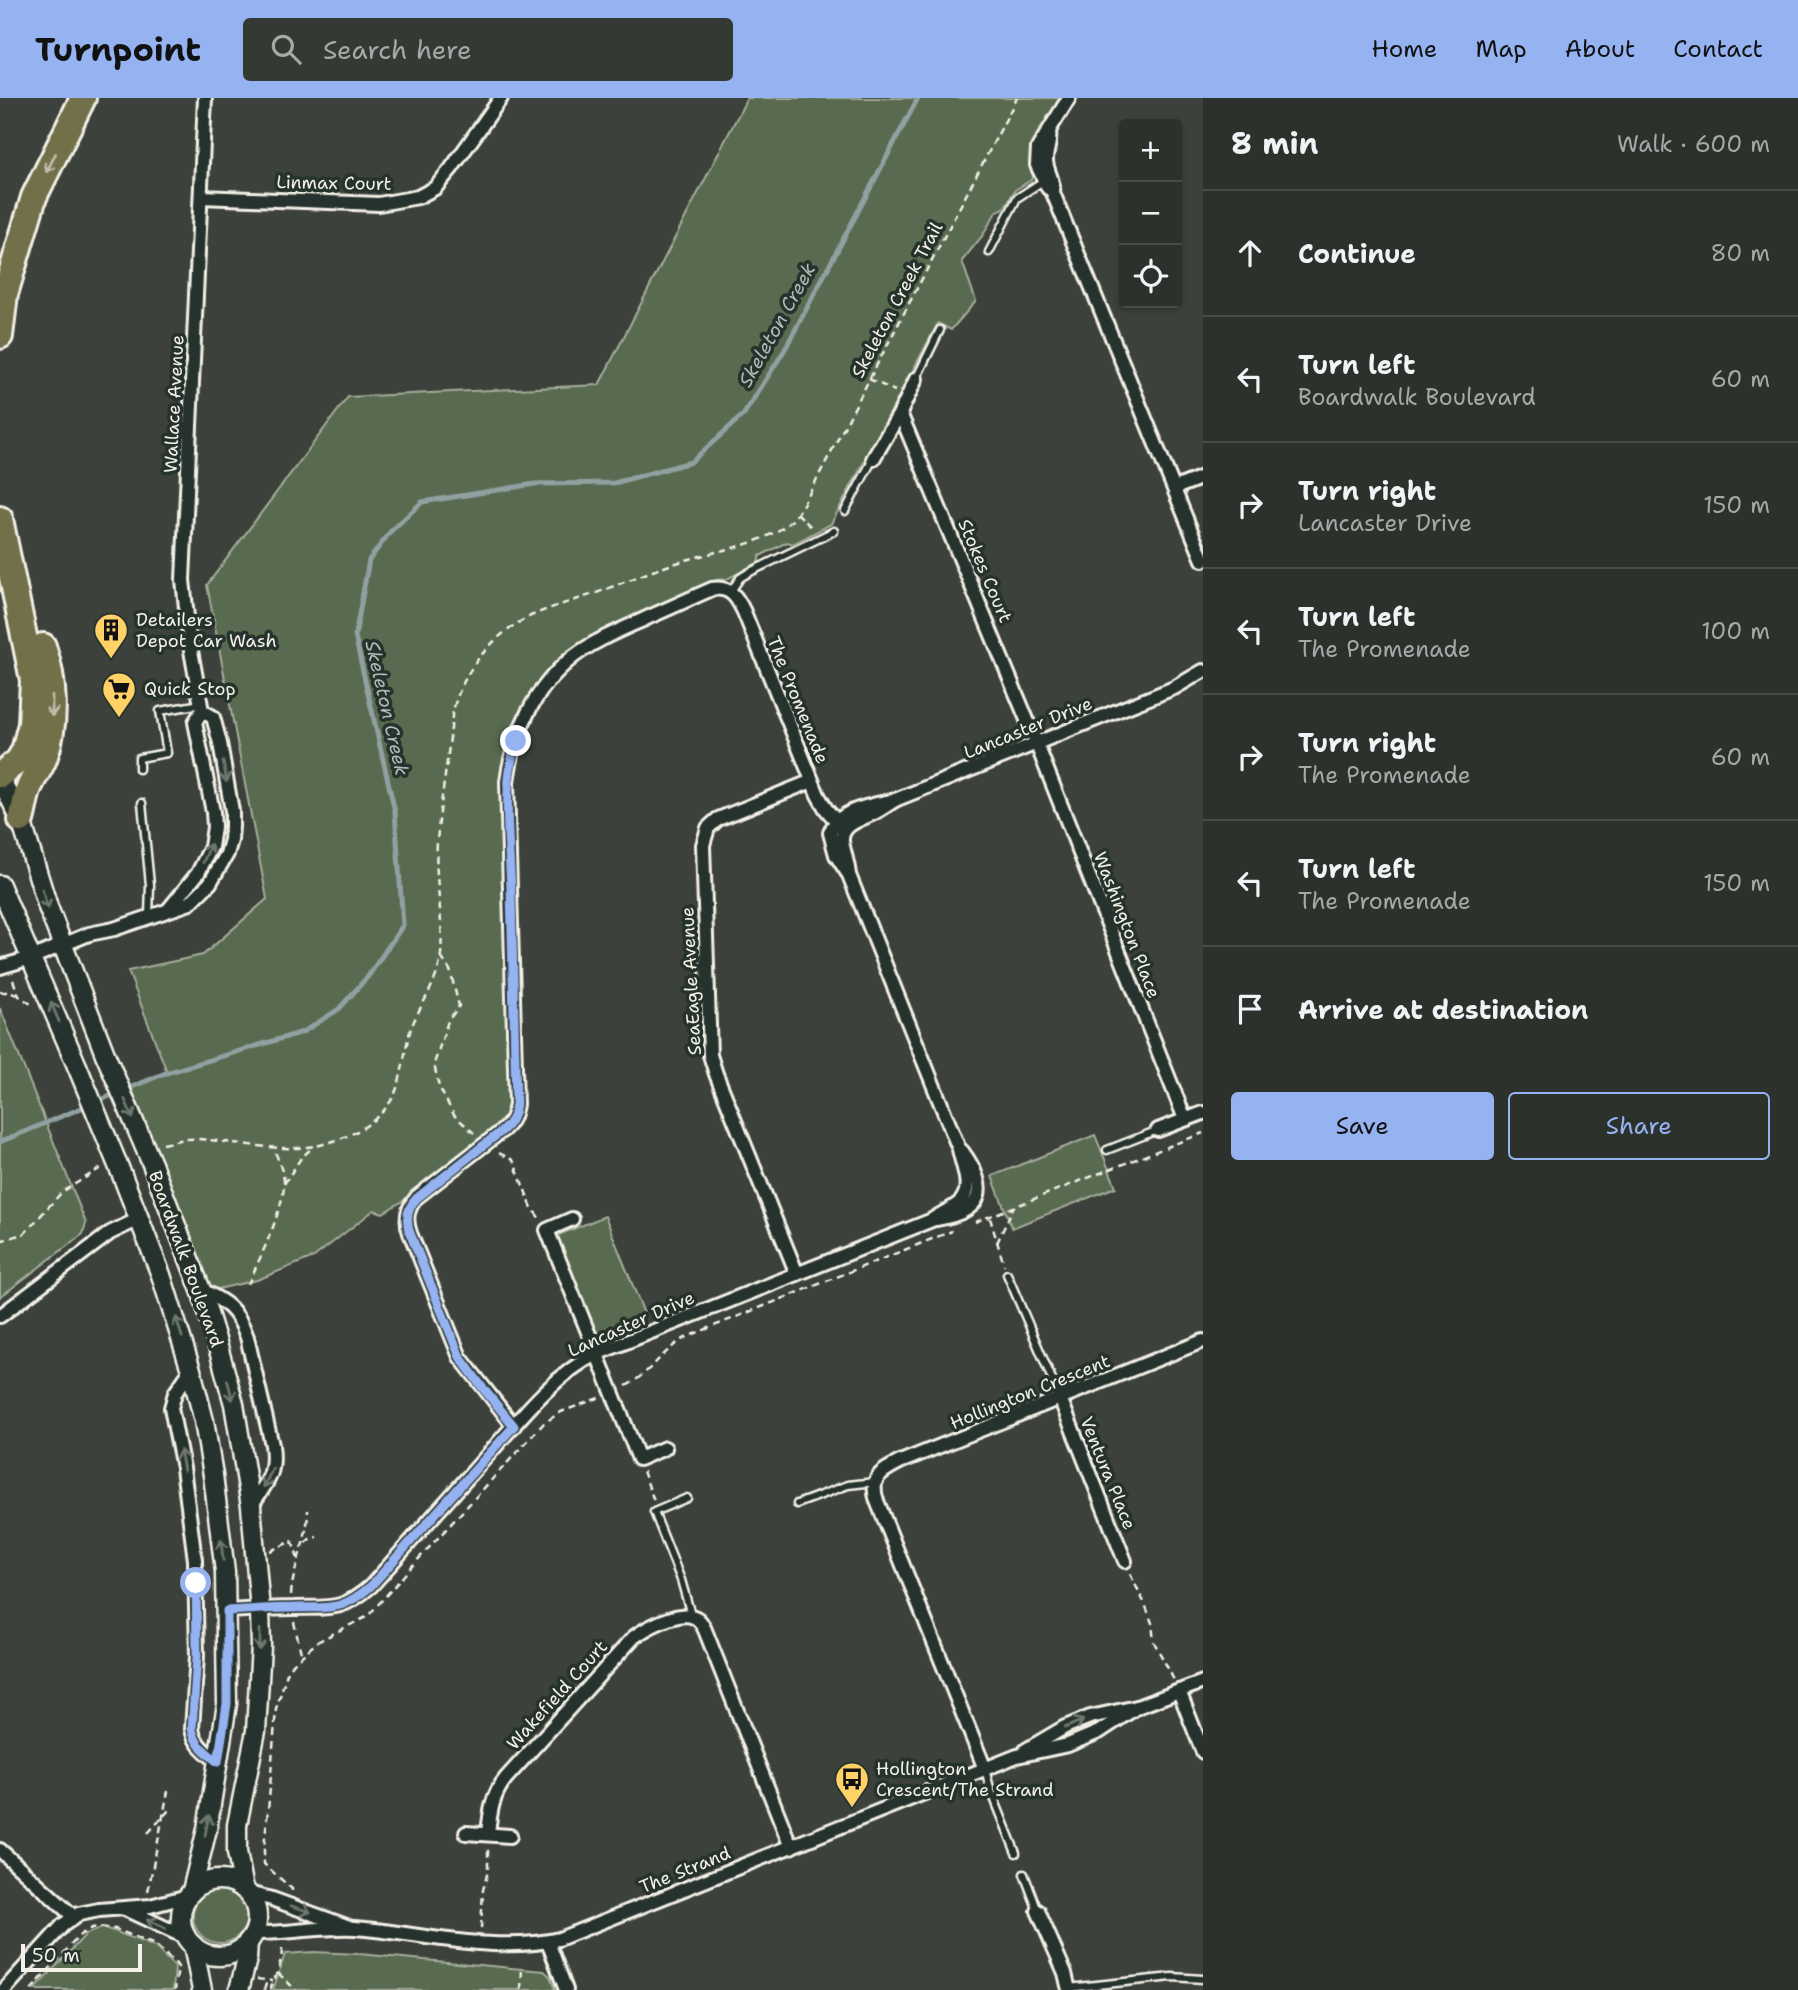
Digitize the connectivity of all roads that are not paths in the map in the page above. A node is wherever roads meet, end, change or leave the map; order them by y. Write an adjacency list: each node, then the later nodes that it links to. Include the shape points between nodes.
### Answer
1 (83, 98): 11 (highway, one-way to 11, via 34,197 5,294)
2 (205, 98): 8 (street, Wallace Avenue)
3 (501, 98): 8 (street, Linmax Court, via 451,169 435,188 418,197 379,204)
4 (1069, 98): 5 (street)
5 (1049, 132): 6 (street, via 1036,155); 7 (street, via 1046,164)
6 (1043, 181): 7 (street); 9 (lane, via 1017,198)
7 (1053, 193): 16 (street)
8 (201, 197): 26 (street, Wallace Avenue, via 183,580)
9 (989, 252)
10 (940, 330): 12 (lane)
11 (0, 337)
12 (916, 379): 13 (street)
13 (900, 413): 14 (street); 27 (street, Stokes Court)
14 (873, 459): 17 (lane)
15 (1203, 477): 16 (street)
16 (1175, 488): 20 (street)
17 (845, 512)
18 (0, 519): 21 (highway)
19 (834, 531): 22 (lane, via 748,573)
20 (1203, 560)
21 (12, 571): 29 (highway, via 33,680 32,724 18,761); 32 (highway, one-way to 32, via 45,652 53,707 51,738)
22 (731, 592): 30 (street, The Promenade, via 744,612); 54 (street, via 712,589 618,631 573,657 546,684 525,718 510,763 515,1114 509,1125 417,1198 407,1220 460,1357)
23 (1203, 671): 25 (street, Lancaster Drive)
24 (1203, 683): 25 (street, Lancaster Drive)
25 (1174, 688): 27 (street, Lancaster Drive)
26 (202, 707): 28 (lane, via 160,711 167,752 139,758); 35 (street, Wallace Avenue, one-way to 26, via 198,873 211,847 213,812 195,722); 35 (street, Wallace Avenue, one-way to 35, via 213,717 220,743 232,811 231,840 210,883 190,904)
27 (1037, 743): 33 (street, Lancaster Drive); 41 (street, Washington Place)
28 (139, 769)
29 (0, 776): 32 (main road, Boardwalk Boulevard)
30 (812, 782): 33 (street, The Promenade); 46 (street, SeaEagle Avenue, via 718,819 708,828 703,845 710,1055)
31 (142, 803): 36 (lane)
32 (21, 820): 37 (main road, Boardwalk Boulevard, one-way to 37)
33 (840, 826): 46 (street, Lancaster Drive, via 849,875 960,1149 968,1184 957,1204 932,1220)
34 (0, 885): 38 (main road, Boardwalk Boulevard)
35 (169, 909): 36 (street, Wallace Avenue)
36 (149, 916): 37 (street, Wallace Avenue)
37 (64, 946): 38 (street, Wallace Avenue); 48 (main road, Boardwalk Boulevard, one-way to 48, bridge, via 105,1054 153,1156)
38 (31, 958): 39 (street, Wallace Avenue); 44 (main road, Boardwalk Boulevard, one-way to 38, bridge)
39 (0, 967)
40 (1203, 1113): 41 (street)
41 (1185, 1119): 42 (street)
42 (1158, 1130): 43 (lane)
43 (1107, 1150)
44 (139, 1219): 49 (street, via 110,1233); 52 (main road, Boardwalk Boulevard, one-way to 44, via 162,1275)
45 (572, 1219): 51 (street, via 547,1230)
46 (797, 1274): 51 (street, Lancaster Drive)
47 (1007, 1275): 53 (lane)
48 (201, 1290): 59 (main road, Boardwalk Boulevard, one-way to 59, via 234,1404); 59 (street, one-way to 59, via 230,1306 247,1337 274,1460 269,1480)
49 (0, 1316)
50 (1203, 1341): 53 (street, Hollington Crescent)
51 (596, 1354): 54 (street, Lancaster Drive, via 569,1370); 55 (street, via 639,1459)
52 (191, 1370): 62 (main road, Boardwalk Boulevard, one-way to 52, via 213,1475); 67 (street, one-way to 52, via 199,1745 192,1729 197,1656 195,1560 171,1408)
53 (1060, 1398): 56 (street, Hollington Crescent, via 900,1462); 60 (street, Ventura Place)
54 (514, 1426): 61 (street, Lancaster Drive, via 363,1594 324,1609)
55 (665, 1448)
56 (875, 1482): 58 (lane, Hollington Crescent, via 848,1485); 68 (street, via 877,1501)
57 (687, 1498): 63 (lane, via 654,1512)
58 (797, 1504)
59 (251, 1506): 61 (main road, Boardwalk Boulevard)
60 (1125, 1561)
61 (260, 1610): 62 (street, Lancaster Drive); 74 (main road, Boardwalk Boulevard, one-way to 74, via 256,1731 236,1842)
62 (227, 1611): 67 (main road, Boardwalk Boulevard, via 227,1704)
63 (691, 1616): 69 (street, Wakefield Court, via 673,1618 634,1637 500,1786 476,1834); 70 (street, via 705,1630)
64 (1203, 1682): 65 (street, The Strand)
65 (1179, 1691): 66 (street); 68 (street, The Strand, via 1065,1727)
66 (1203, 1752)
67 (218, 1762): 75 (main road, Boardwalk Boulevard, one-way to 67)
68 (985, 1769): 70 (street, The Strand); 72 (lane)
69 (510, 1836)
70 (791, 1847): 82 (street, The Strand)
71 (0, 1850): 78 (street)
72 (1016, 1853)
73 (1024, 1874): 76 (lane)
74 (246, 1891): 75 (main road, via 223,1880 201,1884); 79 (street, The Strand, one-way to 79); 80 (main road, via 256,1912)
75 (190, 1894): 77 (street); 81 (main road, via 181,1917)
76 (1038, 1911): 84 (street)
77 (145, 1913): 78 (street, via 125,1909); 81 (street, one-way to 77)
78 (74, 1917): 85 (street)
79 (353, 1928): 80 (street, The Strand); 82 (street, The Strand, via 520,1945)
80 (251, 1937): 81 (main road, via 228,1954 203,1952); 87 (main road)
81 (190, 1942): 86 (main road)
82 (548, 1942): 88 (street)
83 (1203, 1979): 84 (lane, via 1172,1977)
84 (1069, 1989)
85 (4, 1990)
86 (202, 1990)
87 (239, 1990)
88 (566, 1990)

